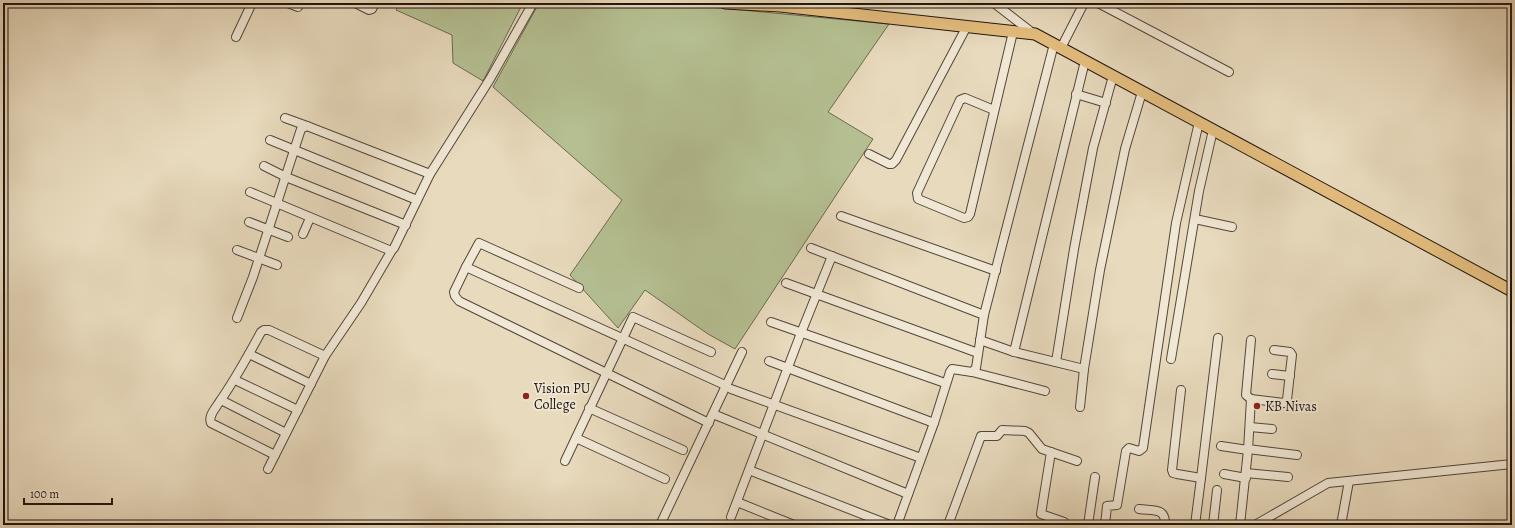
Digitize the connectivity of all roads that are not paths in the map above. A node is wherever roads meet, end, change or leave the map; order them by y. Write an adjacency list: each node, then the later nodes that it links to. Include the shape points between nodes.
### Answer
1 (252, 3): 14 (street)
2 (288, 3): 10 (street)
3 (355, 3): 4 (street, via 370,10)
4 (375, 3)
5 (533, 3): 31 (street, via 490,79)
6 (725, 3): 11 (main road, via 780,6)
7 (994, 3): 13 (street)
8 (1084, 3): 15 (street)
9 (1098, 3): 17 (street)
10 (298, 7)
11 (967, 26): 12 (main road); 29 (street, via 896,160 889,164)
12 (1013, 32): 13 (main road); 22 (street)
13 (1035, 34): 15 (main road)
14 (236, 37)
15 (1057, 46): 16 (main road); 52 (street)
16 (1085, 61): 18 (main road); 20 (street)
17 (1229, 72)
18 (1113, 76): 19 (main road); 21 (street)
19 (1142, 92): 24 (main road); 76 (street, via 1123,157 1100,270)
20 (1076, 94): 21 (street); 68 (street)
21 (1106, 103): 74 (street, via 1093,148)
22 (994, 110): 22 (street, via 965,98 960,100 917,194 918,199 964,218 968,217)
23 (286, 118): 25 (street)
24 (1199, 122): 26 (main road); 133 (street, via 1176,223 1143,448 1139,451 1129,448 1126,451 1117,505 1107,506)
25 (307, 126): 28 (street, via 301,129); 31 (street)
26 (1213, 130): 38 (street); 55 (main road)
27 (270, 140): 28 (street)
28 (296, 150): 32 (street); 34 (street)
29 (869, 154)
30 (264, 166): 32 (street)
31 (430, 174): 34 (street)
32 (286, 177): 35 (street); 40 (street)
33 (250, 192): 35 (street)
34 (417, 200): 40 (street)
35 (277, 204): 37 (street); 42 (street)
36 (841, 216): 52 (street)
37 (310, 218): 43 (street); 47 (street)
38 (1195, 220): 41 (street); 72 (street)
39 (249, 222): 42 (street)
40 (406, 225): 47 (street)
41 (1232, 227)
42 (268, 230): 44 (street); 49 (street)
43 (303, 234)
44 (288, 237)
45 (810, 248): 48 (street)
46 (237, 250): 49 (street)
47 (392, 250): 71 (street, via 361,303)
48 (832, 256): 56 (street); 57 (street)
49 (259, 258): 50 (street); 58 (street)
50 (277, 265)
51 (466, 267): 54 (street, via 479,243); 62 (street); 78 (street, via 454,292 459,301)
52 (996, 271): 57 (street)
53 (786, 284): 56 (street)
54 (579, 288)
55 (1512, 291)
56 (816, 295): 60 (street); 69 (street)
57 (984, 315): 63 (street)
58 (237, 318)
59 (771, 322): 60 (street)
60 (801, 333): 75 (street); 82 (street)
61 (1218, 338): 117 (street)
62 (623, 339): 66 (street, via 633,317); 78 (street); 84 (street)
63 (980, 340): 68 (street); 69 (street)
64 (1251, 340): 87 (street, via 1246,390 1246,395)
65 (1274, 350): 80 (street, via 1290,352 1292,355)
66 (712, 352)
67 (742, 352): 84 (street)
68 (1014, 352): 74 (street)
69 (978, 353): 77 (street, via 976,368)
70 (249, 354): 71 (street, via 261,332 269,330); 81 (street); 83 (street)
71 (325, 356): 83 (street)
72 (1171, 359)
73 (769, 362): 75 (street)
74 (1056, 362): 76 (street)
75 (788, 368): 89 (street); 95 (street)
76 (1084, 369): 90 (street)
77 (972, 372): 82 (street, via 952,369); 86 (street)
78 (607, 373): 91 (street); 94 (street)
79 (1272, 374): 80 (street)
80 (1290, 376): 87 (street, via 1287,400 1284,403)
81 (235, 380): 88 (street); 92 (street)
82 (945, 383): 95 (street)
83 (311, 384): 92 (street)
84 (729, 387): 89 (street); 93 (street)
85 (1181, 390): 117 (street, via 1172,470 1173,473)
86 (1045, 391)
87 (1251, 399): 96 (street)
88 (221, 400): 98 (street); 105 (street, via 212,413 210,423)
89 (774, 405): 99 (street); 107 (street)
90 (1080, 407)
91 (589, 408): 100 (street); 102 (street)
92 (298, 410): 98 (street)
93 (713, 414): 94 (street); 99 (street)
94 (709, 424): 126 (street)
95 (934, 424): 107 (street)
96 (1250, 427): 97 (street); 103 (street)
97 (1272, 429)
98 (286, 433): 105 (street)
99 (762, 434): 112 (street); 121 (street)
100 (576, 438): 108 (street); 118 (street)
101 (1221, 446): 103 (street)
102 (683, 450)
103 (1248, 450): 106 (street); 114 (street)
104 (1051, 452): 109 (street); 130 (street, via 1041,447 1025,431 1002,430 997,436 981,436); 131 (street, via 1041,514)
105 (275, 455): 111 (street)
106 (1297, 455)
107 (922, 458): 121 (street)
108 (565, 460)
109 (1076, 461)
110 (1512, 464): 119 (street)
111 (268, 469)
112 (749, 470): 122 (street); 128 (street)
113 (1224, 474): 114 (street)
114 (1246, 475): 115 (street); 137 (street)
115 (1288, 476)
116 (1095, 477): 132 (street)
117 (1200, 478): 135 (street)
118 (665, 479)
119 (1349, 481): 125 (street, via 1328,483); 138 (street)
120 (1217, 490): 136 (street)
121 (908, 494): 129 (street)
122 (737, 502): 124 (street); 127 (street)
123 (1139, 509): 134 (street, via 1164,514)
124 (731, 517)
125 (1260, 524)
126 (660, 525)
127 (794, 525)
128 (890, 525)
129 (897, 525)
130 (948, 525)
131 (1066, 525)
132 (1088, 525)
133 (1105, 525)
134 (1164, 525)
135 (1195, 525)
136 (1214, 525)
137 (1240, 525)
138 (1341, 525)

